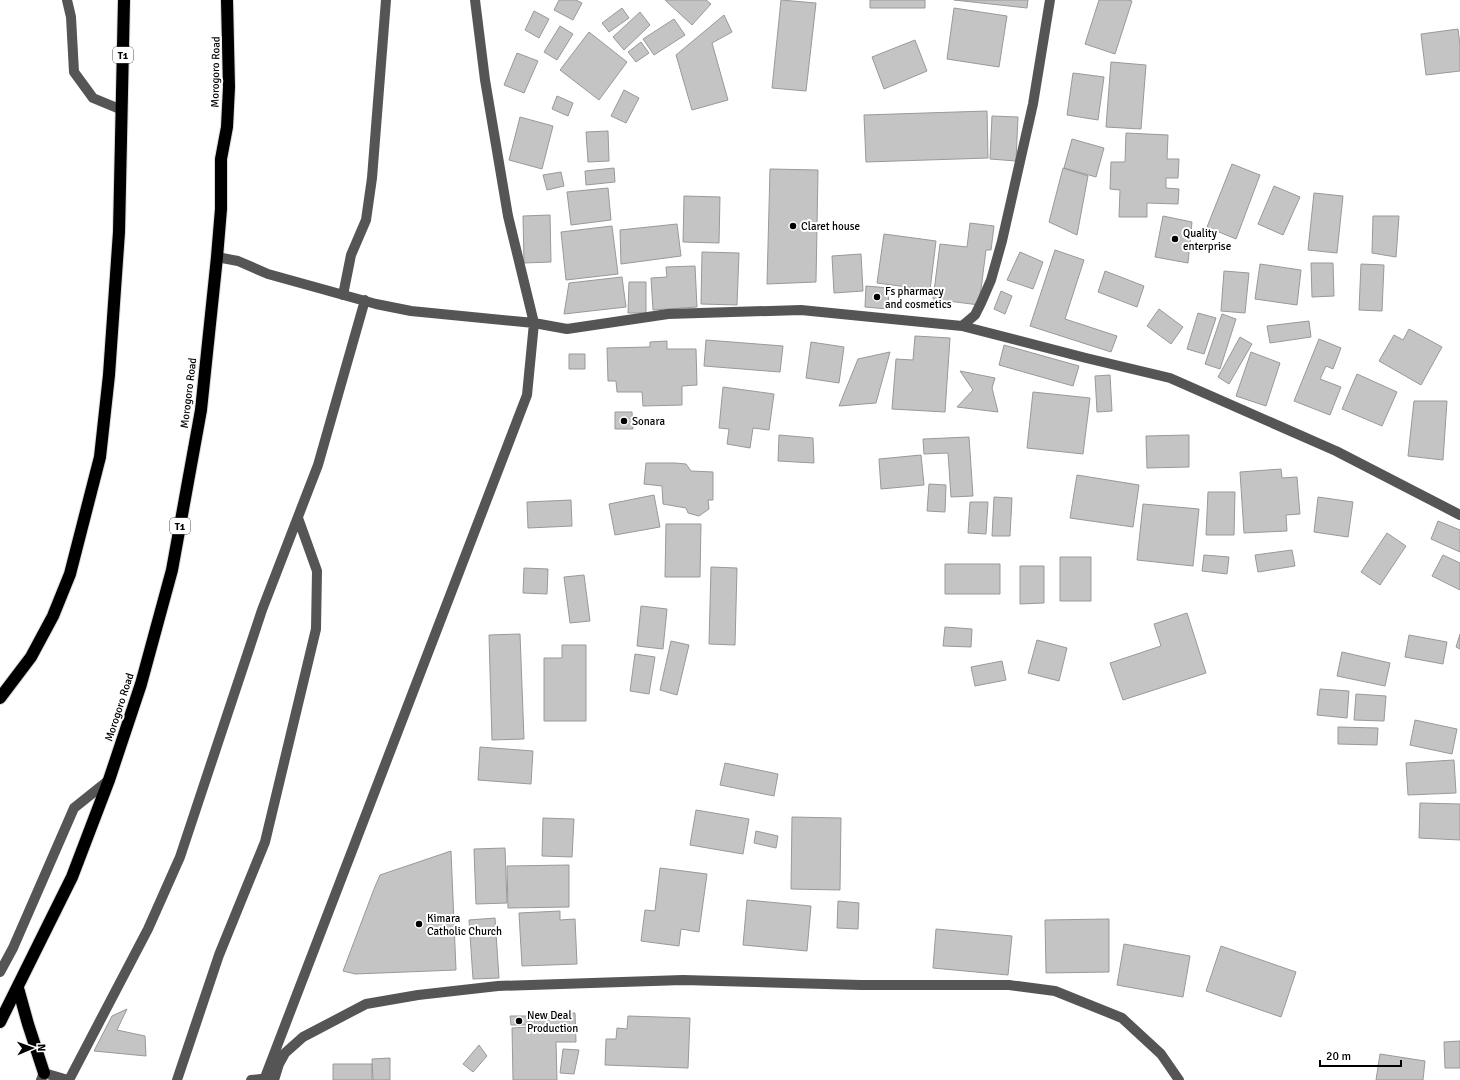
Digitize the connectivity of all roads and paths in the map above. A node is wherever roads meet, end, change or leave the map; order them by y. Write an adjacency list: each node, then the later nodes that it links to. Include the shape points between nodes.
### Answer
1 (68, 0): 7 (street, via 74,72 93,98)
2 (124, 0): 7 (highway, T1)
3 (227, 0): 8 (highway, Morogoro Road / T1, via 229,87 227,127 221,159 221,210)
4 (386, 0): 9 (street, via 372,178 366,220 351,255)
5 (475, 0): 11 (street, via 485,80 508,216)
6 (1050, 0): 12 (street, via 1033,104 1002,241 991,280 981,303 975,314)
7 (122, 110): 15 (highway, T1, via 119,232 109,375 100,457 70,574 53,616 31,657)
8 (217, 257): 9 (street, via 238,261 268,274); 16 (highway, Morogoro Road / T1, via 201,410 172,570 141,684)
9 (343, 295): 10 (street)
10 (365, 300): 11 (street, via 411,311); 14 (street, via 318,465)
11 (534, 323): 12 (street, via 567,329 668,314 801,310); 21 (street, via 527,395)
12 (962, 326): 13 (street, via 1170,378 1336,451)
13 (1460, 515)
14 (298, 518): 22 (street, via 262,610 180,857 148,929); 23 (street, via 317,571 316,629 265,842 219,955)
15 (0, 698)
16 (109, 780): 17 (street, via 74,808); 18 (highway, Morogoro Road / T1, via 72,877)
17 (0, 972)
18 (18, 988): 19 (highway, Morogoro Road / T1); 20 (highway)
19 (0, 1022)
20 (42, 1077): 22 (street)
21 (269, 1079): 24 (street); 25 (street, via 285,1053 303,1037 366,1004 498,986 683,980 861,986 1009,985 1056,991 1122,1018 1161,1054)
22 (69, 1080)
23 (177, 1080)
24 (251, 1080)
25 (1179, 1080)

